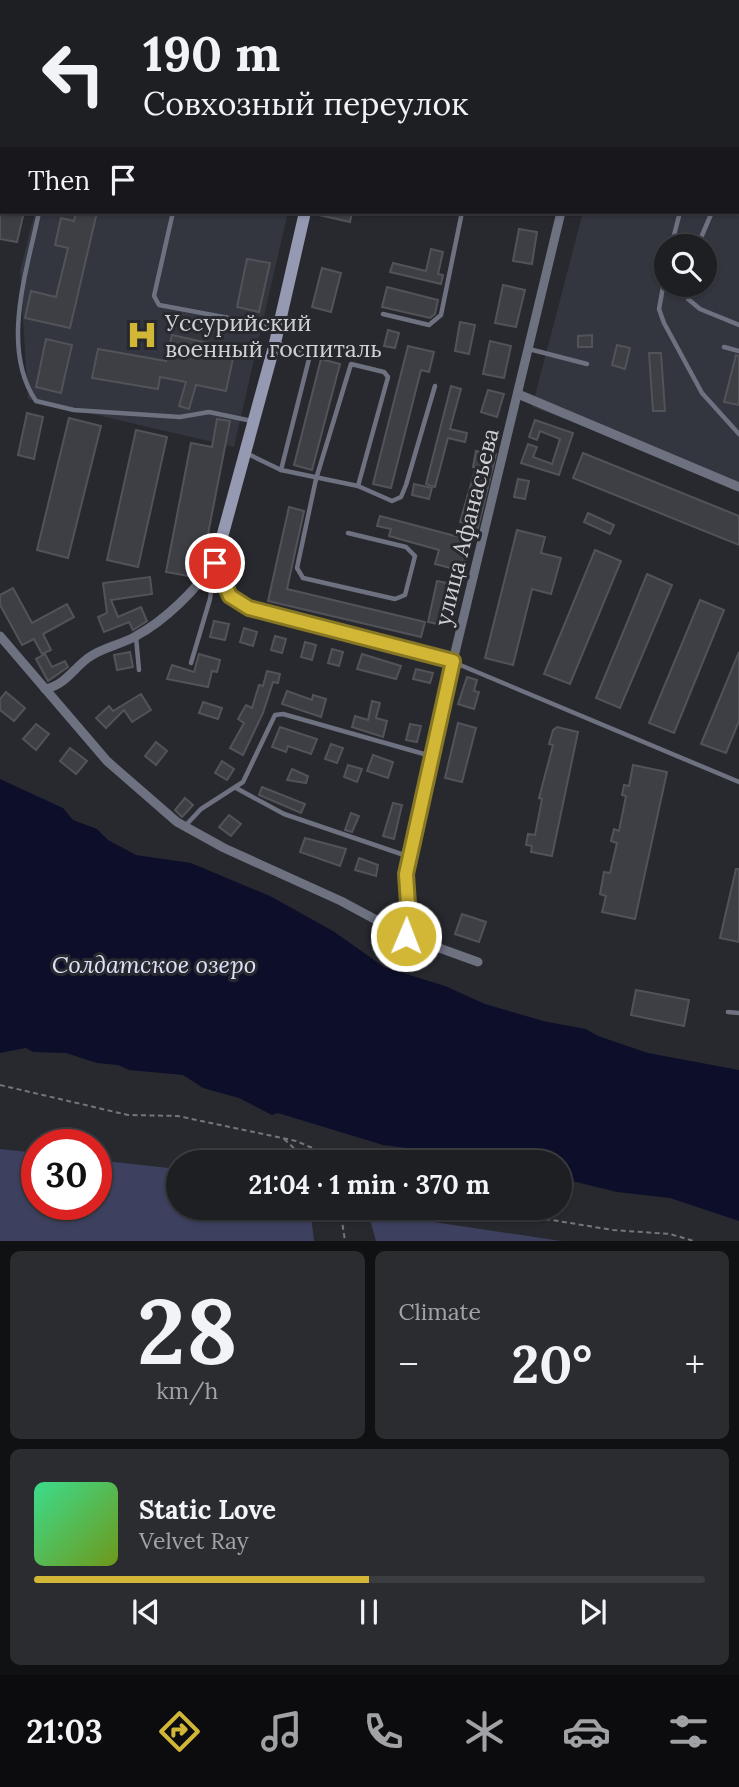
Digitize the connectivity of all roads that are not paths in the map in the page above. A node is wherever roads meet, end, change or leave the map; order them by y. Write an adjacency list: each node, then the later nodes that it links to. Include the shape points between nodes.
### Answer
1 (38, 214): 22 (lane, via 18,319 19,371 36,401 74,411 180,417 209,412)
2 (173, 214): 14 (lane, via 154,296 159,305)
3 (306, 214): 14 (street)
4 (462, 214): 12 (lane, via 436,322 429,325)
5 (561, 214): 17 (street, улица Афанасьева)
6 (679, 214): 8 (lane)
7 (711, 214): 9 (lane)
8 (674, 234)
9 (702, 234)
10 (661, 297): 23 (lane, via 664,323 702,393)
11 (688, 297): 13 (lane, via 700,309)
12 (383, 314)
13 (739, 325)
14 (279, 327): 15 (street)
15 (275, 343): 22 (street); 25 (lane, via 302,351 309,359)
16 (724, 347): 18 (lane)
17 (528, 349): 19 (lane); 21 (street, улица Афанасьева)
18 (739, 351)
19 (587, 365)
20 (435, 386): 27 (lane, via 401,496 392,501)
21 (518, 394): 28 (street); 33 (street, улица Афанасьева)
22 (253, 421): 24 (street)
23 (739, 434)
24 (246, 452): 25 (lane); 30 (street)
25 (281, 470): 26 (lane)
26 (316, 479): 27 (lane); 27 (lane, via 351,364 388,377); 29 (lane, via 298,568 303,578 395,599 405,595 415,556 407,547)
27 (358, 486)
28 (739, 487)
29 (348, 533)
30 (215, 563): 31 (street, via 200,584); 33 (street, via 230,596 249,608); 34 (lane, via 210,599)
31 (136, 636): 35 (lane); 36 (street, via 103,649 56,687)
32 (0, 639): 36 (street)
33 (453, 661): 37 (street, улица Афанасьева); 38 (lane)
34 (191, 663)
35 (139, 670)
36 (45, 689): 40 (street, via 107,761)
37 (432, 757): 39 (lane, via 282,713 275,715 250,774); 41 (street, улица Афанасьева)
38 (739, 782)
39 (236, 788): 40 (lane, via 201,809); 41 (lane, via 284,814)
40 (184, 827): 42 (street)
41 (410, 857): 42 (street, улица Афанасьева)
42 (406, 936): 43 (street)
43 (478, 962)
44 (728, 1012): 45 (lane)
45 (739, 1013)

